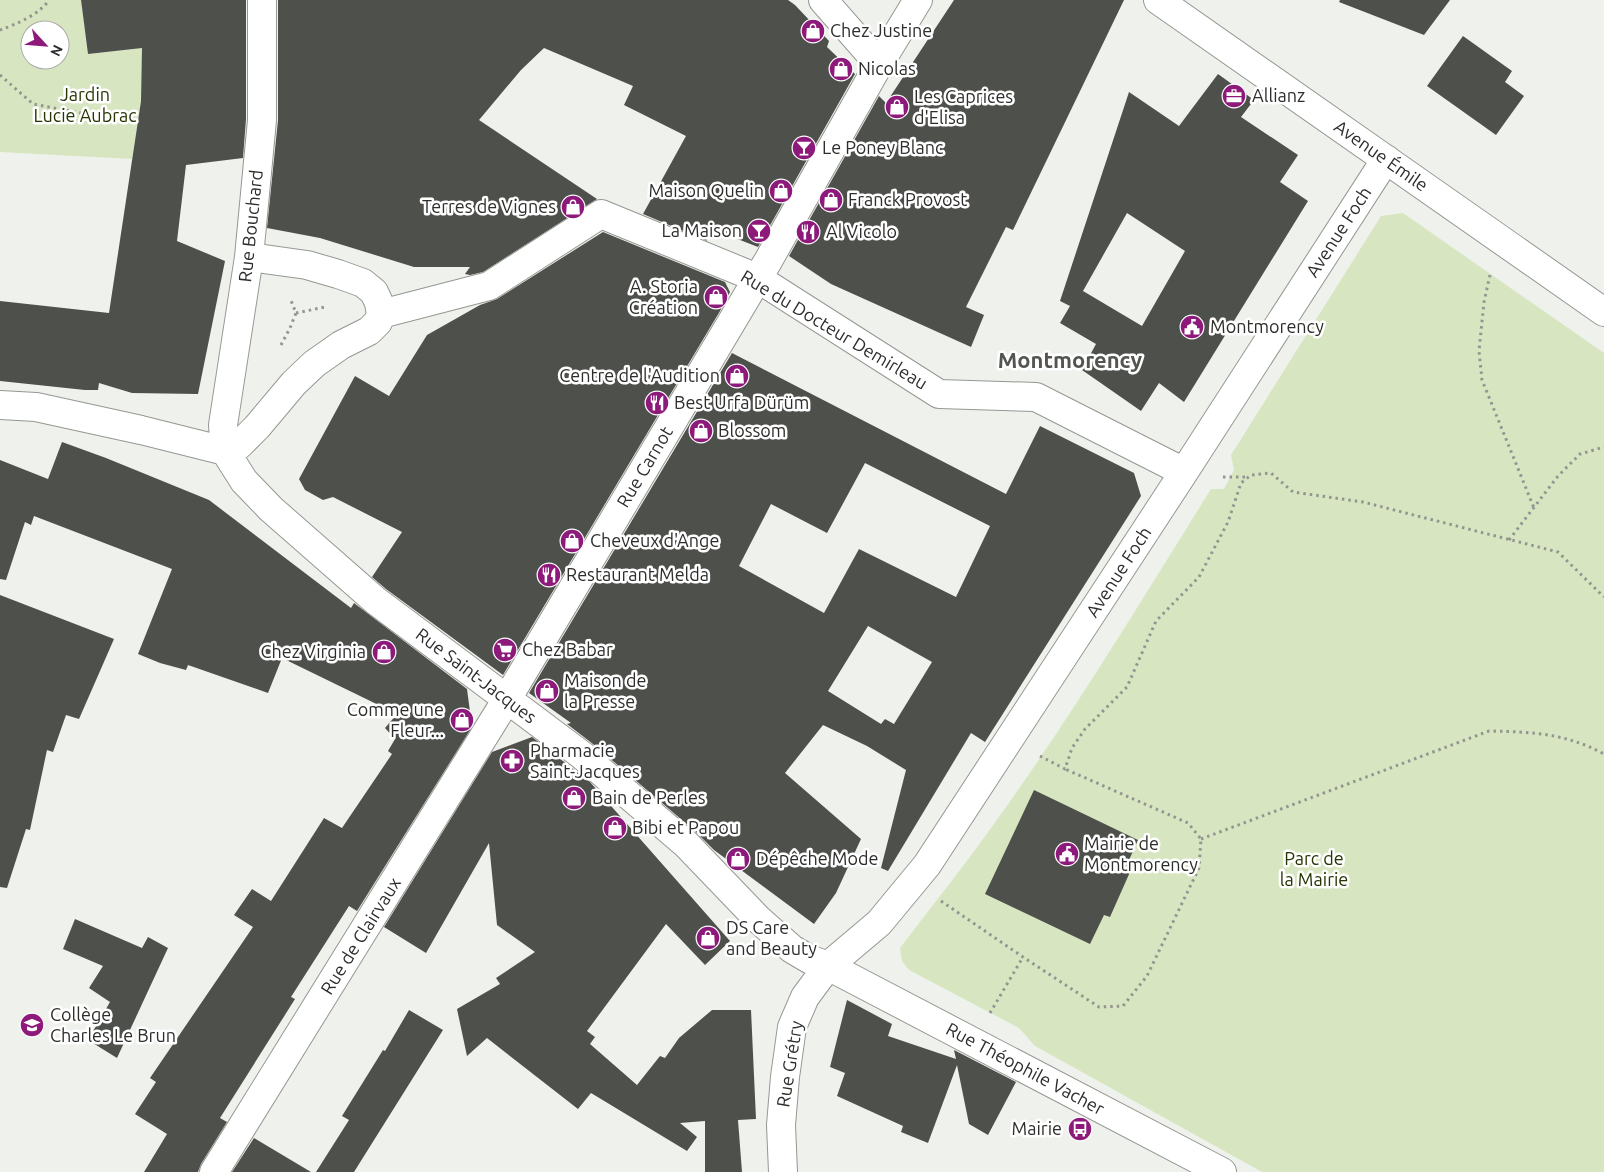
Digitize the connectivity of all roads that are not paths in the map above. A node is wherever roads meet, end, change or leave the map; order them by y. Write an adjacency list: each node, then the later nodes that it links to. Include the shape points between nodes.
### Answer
1 (262, 0): 7 (street, Rue Bouchard, via 262,120)
2 (823, 0): 5 (street)
3 (918, 0): 5 (street, Rue Carnot)
4 (1158, 0): 6 (street, Avenue Émile)
5 (879, 64): 8 (street, Rue Carnot)
6 (1386, 159): 9 (street, Avenue Émile); 13 (street, Avenue Foch)
7 (249, 257): 10 (street, via 307,265 363,283 374,292); 12 (street, Rue Bouchard, via 223,425)
8 (757, 278): 10 (street, Rue du Docteur Demirleau, via 601,214 489,286); 13 (street, Rue du Docteur Demirleau, via 939,394 1036,397); 14 (street, Rue Carnot)
9 (1604, 312)
10 (381, 314): 12 (street, via 369,331 340,345 314,364 239,445)
11 (0, 405): 12 (street, via 36,407)
12 (225, 451): 14 (street, Rue Saint-Jacques, via 244,480 272,509 376,600)
13 (1184, 472): 15 (street, Avenue Foch, via 927,865 879,923)
14 (507, 699): 15 (street, Rue Saint-Jacques, via 583,756 686,844 792,950); 16 (street, Rue de Clairvaux)
15 (828, 966): 17 (street, Rue Grétry, via 805,997 792,1027 781,1125); 18 (street, Rue Théophile Vacher)
16 (214, 1172)
17 (783, 1172)
18 (1222, 1172)

